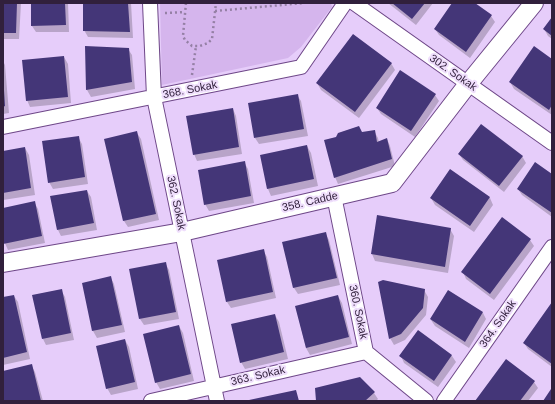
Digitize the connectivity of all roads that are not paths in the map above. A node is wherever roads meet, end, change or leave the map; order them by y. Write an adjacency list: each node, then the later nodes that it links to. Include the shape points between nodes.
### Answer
1 (345, 3): 6 (street, 368. Sokak, via 301,67)
2 (354, 3): 5 (street, 302. Sokak)
3 (534, 3): 5 (street, 358. Cadde)
4 (150, 8): 6 (street, 362. Sokak)
5 (468, 84): 8 (street, 302. Sokak); 9 (street, 358. Cadde, via 392,183)
6 (154, 97): 7 (street, 368. Sokak); 10 (street, 362. Sokak)
7 (3, 127)
8 (552, 143)
9 (334, 196): 10 (street, 358. Cadde); 13 (street, 360. Sokak)
10 (182, 232): 12 (street, 358. Cadde); 14 (street, 362. Sokak)
11 (550, 254): 18 (street, 364. Sokak)
12 (3, 263)
13 (366, 352): 14 (street, 363. Sokak); 17 (street, 360. Sokak)
14 (214, 386): 15 (street, 363. Sokak); 16 (street, 362. Sokak)
15 (151, 401)
16 (217, 401)
17 (426, 401)
18 (444, 401)

